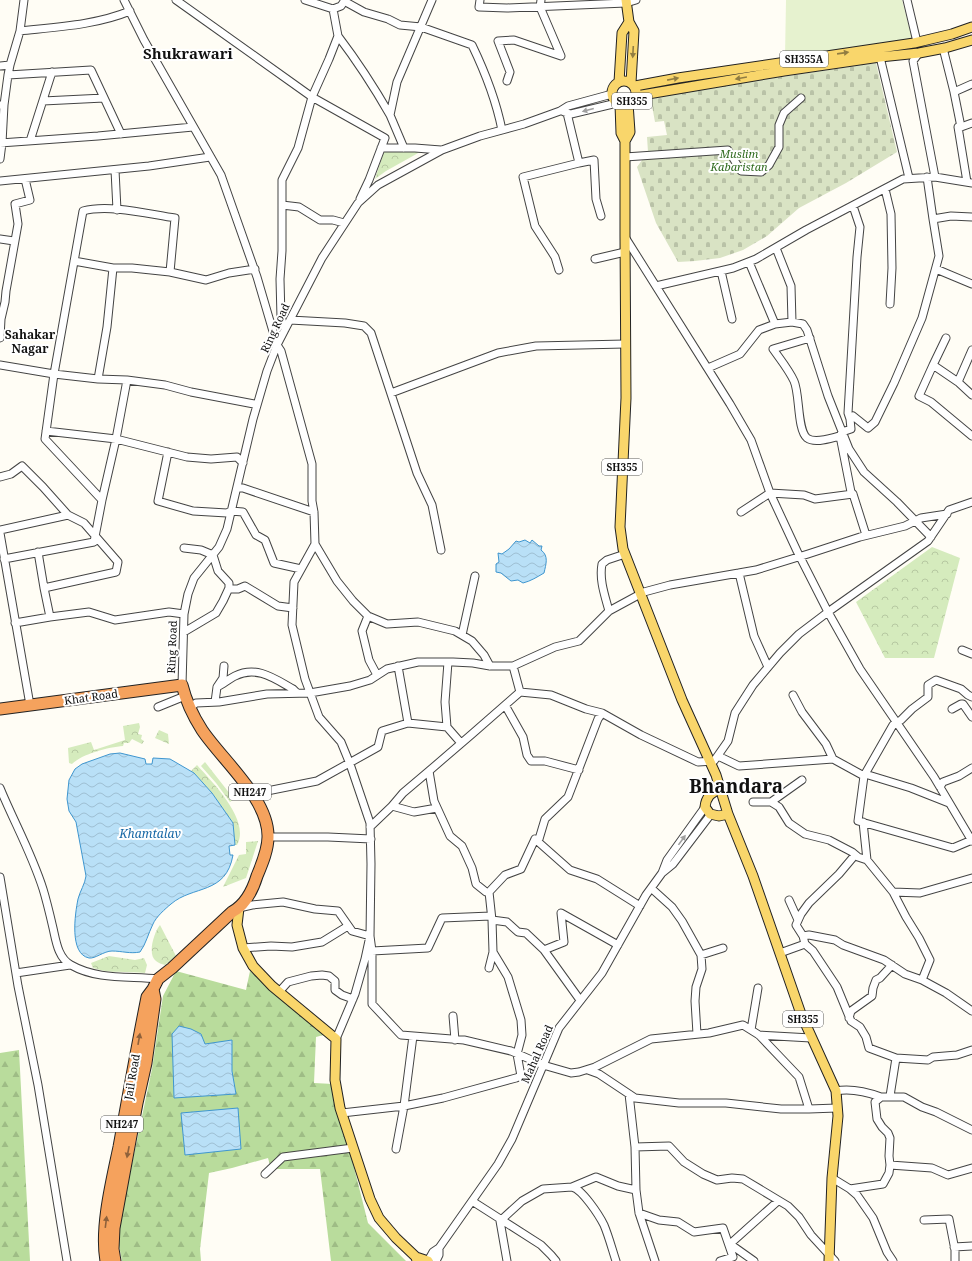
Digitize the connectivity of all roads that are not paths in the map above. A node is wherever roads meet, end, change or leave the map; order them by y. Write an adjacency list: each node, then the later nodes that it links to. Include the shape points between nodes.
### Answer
1 (24, 0): 17 (street)
2 (124, 0): 13 (street)
3 (176, 0): 35 (street)
4 (305, 0): 12 (street)
5 (432, 0): 15 (street)
6 (480, 0): 11 (street, via 479,7 507,8)
7 (636, 0): 10 (street)
8 (907, 0): 20 (street)
9 (344, 1): 12 (street, via 341,6); 15 (street, via 364,12 400,25)
10 (626, 1): 11 (street); 14 (main road)
11 (540, 3): 29 (street, via 561,56 514,40 498,41 510,72)
12 (333, 9): 18 (street)
13 (130, 11): 17 (street, via 86,23); 44 (street)
14 (629, 22): 30 (main road, SH355, via 622,33); 32 (main road, SH355, one-way to 32, via 634,31)
15 (421, 27): 42 (street, via 397,82); 46 (street, via 472,45 488,80)
16 (972, 27): 20 (main road, SH355A)
17 (20, 31): 24 (street)
18 (338, 36): 35 (street); 42 (street, via 376,90)
19 (972, 40): 21 (main road, SH355A)
20 (918, 42): 22 (main road); 26 (main road, SH355A, one-way to 20)
21 (943, 48): 22 (main road, SH355A); 33 (street)
22 (919, 53): 23 (main road, SH355A); 59 (street, via 913,61)
23 (880, 57): 26 (main road, SH355A); 60 (street)
24 (10, 65): 25 (street); 28 (street)
25 (0, 66)
26 (760, 70): 32 (main road, SH355A, via 678,78)
27 (52, 72): 28 (street); 36 (street, via 91,70); 38 (street)
28 (8, 75): 40 (street)
29 (507, 81)
30 (619, 82): 32 (main road, SH355, via 626,81); 34 (main road, SH355, via 613,87)
31 (972, 84): 33 (street)
32 (634, 88): 39 (main road, SH355, via 632,102)
33 (954, 92): 45 (street)
34 (612, 94): 39 (main road, SH355, via 612,98); 41 (street, Ring Road, via 568,106)
35 (312, 97): 50 (street, via 385,138); 66 (street, via 298,148 282,180)
36 (104, 98): 38 (street); 47 (street)
37 (801, 98): 54 (street, via 784,113 779,125 779,147 769,165 761,172 741,171 728,150)
38 (43, 101): 48 (street)
39 (622, 103): 41 (street, Ring Road, one-way to 41, via 572,114); 54 (main road, SH355, via 620,133 625,141)
40 (2, 105): 49 (street)
41 (564, 112): 46 (street, Ring Road); 56 (street)
42 (390, 115): 51 (street)
43 (972, 122): 45 (street)
44 (193, 127): 47 (street); 53 (street)
45 (961, 127): 63 (street, via 958,127)
46 (502, 130): 52 (street, Ring Road)
47 (120, 134): 48 (street)
48 (30, 141): 49 (street)
49 (1, 143): 55 (street)
50 (381, 148): 51 (street); 65 (street)
51 (404, 148): 52 (street)
52 (442, 150): 65 (street, Ring Road, via 378,185)
53 (210, 157): 57 (street); 82 (street, via 221,175)
54 (625, 157): 73 (main road, SH355)
55 (0, 159)
56 (579, 164): 69 (street, via 594,160 596,199); 84 (street, via 523,177 535,226 555,257)
57 (115, 170): 61 (street); 68 (street)
58 (927, 177): 59 (street); 60 (street); 71 (street)
59 (935, 177): 63 (street)
60 (908, 178): 64 (street)
61 (25, 179): 62 (street); 75 (street, via 30,200 15,204 18,224)
62 (0, 181)
63 (970, 182)
64 (885, 189): 67 (street); 89 (street, via 891,214)
65 (358, 203): 72 (street, Ring Road)
66 (282, 205): 72 (street, via 299,207 320,220); 94 (street, via 280,279)
67 (853, 206): 76 (street); 111 (street, via 860,227 848,413)
68 (117, 210): 79 (street, via 93,208 83,211); 86 (street, via 175,218)
69 (601, 216)
70 (972, 217): 71 (street, via 951,216)
71 (932, 219): 83 (street, via 939,256)
72 (344, 223): 91 (street, Ring Road, via 322,258)
73 (624, 236): 77 (main road, SH355); 88 (street)
74 (0, 239): 75 (street)
75 (14, 241): 95 (street)
76 (776, 248): 80 (street); 92 (street, via 791,286)
77 (625, 252): 78 (street); 98 (main road, SH355)
78 (595, 259)
79 (74, 261): 81 (street); 104 (street)
80 (749, 262): 85 (street); 93 (street)
81 (113, 268): 86 (street); 105 (street)
82 (254, 269): 86 (street, via 206,280); 99 (street)
83 (936, 269): 87 (street); 111 (street, via 922,318 875,422 868,428 853,416)
84 (559, 270)
85 (721, 271): 88 (street); 90 (street)
86 (170, 272)
87 (972, 284)
88 (656, 286): 103 (street)
89 (890, 304)
90 (732, 319)
91 (290, 320): 94 (street, Ring Road); 108 (street, via 364,326 371,333)
92 (792, 322): 93 (street); 96 (street, via 803,324)
93 (775, 324): 103 (street, via 759,330 740,354)
94 (285, 329): 99 (street, Ring Road)
95 (0, 338)
96 (810, 338): 113 (street); 113 (street, via 774,349 794,381 804,434 814,440)
97 (946, 338): 102 (street)
98 (626, 344): 108 (street, via 536,346 498,353); 139 (main road, SH355, via 620,527)
99 (278, 345): 110 (street, Ring Road); 125 (street, via 312,464)
100 (972, 352): 107 (street)
101 (0, 365): 104 (street)
102 (934, 365): 107 (street); 114 (street, via 919,396)
103 (708, 368): 120 (street, via 751,440)
104 (54, 374): 105 (street); 112 (street)
105 (98, 379): 106 (street)
106 (126, 380): 110 (street, via 165,385); 115 (street)
107 (958, 382): 109 (street)
108 (391, 393): 137 (street, via 418,473 432,505)
109 (972, 395)
110 (256, 406): 117 (street, Ring Road)
111 (850, 419): 113 (street, via 851,429)
112 (46, 431): 115 (street); 122 (street, via 45,439)
113 (841, 434): 121 (street); 129 (street, via 864,472)
114 (972, 436)
115 (116, 439): 116 (street); 122 (street)
116 (168, 452): 117 (street, via 211,459 237,456); 124 (street, via 158,501 193,511)
117 (242, 463): 119 (street, Ring Road)
118 (0, 477): 127 (street, via 11,474 22,466)
119 (237, 488): 124 (street, Ring Road); 125 (street)
120 (770, 493): 121 (street, via 815,499); 126 (street); 141 (street)
121 (853, 494): 132 (street)
122 (102, 500): 133 (street)
123 (972, 502): 128 (street, via 949,510)
124 (231, 511): 140 (street, Ring Road, via 227,529); 143 (street, via 243,512 256,535 264,540 274,562)
125 (314, 512): 135 (street)
126 (741, 512)
127 (68, 514): 130 (street); 133 (street, via 84,523)
128 (946, 514): 129 (street); 134 (street)
129 (916, 520): 132 (street, via 905,526); 134 (street)
130 (0, 530)
131 (0, 533): 142 (street)
132 (866, 535): 141 (street)
133 (95, 536): 138 (street, via 94,542); 146 (street, via 118,562 116,572)
134 (931, 537): 151 (street)
135 (315, 544): 143 (street); 153 (street, via 337,581)
136 (184, 548): 140 (street)
137 (441, 550)
138 (38, 552): 142 (street); 146 (street)
139 (625, 554): 148 (main road, SH355); 150 (street, via 602,564 601,578)
140 (213, 555): 147 (street, via 218,571 229,583); 152 (street, Ring Road, via 194,578)
141 (800, 557): 144 (street); 151 (street)
142 (4, 559): 155 (street)
143 (300, 569): 149 (street, via 294,582)
144 (739, 573): 148 (street, via 670,584); 165 (street, via 754,636)
145 (475, 576): 157 (street)
146 (44, 588): 154 (street)
147 (229, 588): 149 (street, via 238,589 245,586 278,606); 156 (street, via 216,613)
148 (640, 594): 150 (street); 188 (main road, SH355, via 682,700)
149 (293, 608): 171 (street, via 292,624)
150 (609, 611): 164 (street, via 579,640 555,647)
151 (828, 612): 165 (street, via 799,634); 184 (street, via 860,669)
152 (184, 614): 154 (street, via 169,612 114,620 89,612); 156 (street, Ring Road)
153 (368, 616): 157 (street, via 387,624 418,622); 166 (street, via 362,631 369,660)
154 (50, 617): 155 (street)
155 (15, 623): 176 (street)
156 (184, 632): 167 (street, Ring Road)
157 (462, 635): 163 (street, via 472,641)
158 (962, 650): 159 (street)
159 (972, 654)
160 (448, 662): 162 (street, via 418,662); 163 (street); 186 (street)
161 (224, 666): 168 (street, via 223,678)
162 (398, 666): 166 (street); 185 (street)
163 (490, 666): 164 (street)
164 (513, 666): 169 (street)
165 (768, 667): 188 (street, via 753,684 735,713 728,741)
166 (377, 675): 171 (street, via 350,686)
167 (182, 685): 173 (highway, NH247); 176 (highway, Khat Road)
168 (217, 687): 170 (street, via 237,675 250,672 263,673); 175 (street)
169 (520, 692): 177 (street); 182 (street, via 551,695)
170 (297, 693): 171 (street); 175 (street, via 267,694)
171 (310, 693): 190 (street, via 318,717 341,742)
172 (793, 695): 189 (street, via 802,712 826,744)
173 (185, 696): 178 (street); 179 (highway, NH247)
174 (972, 696): 184 (street, via 936,680 928,685 928,697)
175 (215, 702): 179 (street, via 196,702)
176 (30, 705): 180 (highway, Khat Road)
177 (505, 705): 187 (street); 192 (street, via 523,737 531,761 545,761)
178 (158, 707)
179 (190, 708): 199 (highway, NH247, via 201,729)
180 (0, 709)
181 (952, 709): 183 (street, via 963,704)
182 (602, 713): 188 (street, via 641,736 698,762); 192 (street)
183 (972, 717)
184 (898, 722): 194 (street, via 893,725); 196 (street)
185 (408, 723): 186 (street); 190 (street, via 382,731 378,747)
186 (447, 727): 187 (street)
187 (461, 743): 193 (street)
188 (714, 759): 189 (street, via 739,766); 198 (main road, SH355)
189 (833, 759): 194 (street)
190 (350, 764): 199 (street, via 317,781); 208 (street)
191 (972, 768): 196 (street, via 944,782)
192 (579, 770): 211 (street, via 568,797 545,819 539,839)
193 (429, 771): 203 (street); 204 (street)
194 (864, 775): 202 (street, via 911,788); 207 (street, via 858,821)
195 (802, 780): 201 (street)
196 (940, 787): 202 (street)
197 (0, 788): 236 (street, via 44,890 59,951)
198 (720, 789): 205 (main road, via 712,792 706,801); 206 (main road, SH355)
199 (252, 794): 209 (highway, NH247, via 261,806)
200 (753, 802): 201 (street)
201 (771, 802): 213 (street, via 779,808 789,823 801,831 829,840)
202 (949, 803): 212 (street)
203 (392, 806): 204 (street, via 414,812); 208 (street)
204 (437, 808): 218 (street, via 450,836 462,846 476,884)
205 (708, 811): 206 (main road, via 719,816); 217 (street, Mahal Road, via 673,864 662,873)
206 (728, 814): 234 (main road, SH355)
207 (863, 822): 212 (street, via 954,848); 214 (street)
208 (370, 827): 210 (street)
209 (268, 838): 210 (street); 222 (highway, NH247, via 253,887)
210 (371, 839): 226 (street)
211 (535, 839): 218 (street, via 521,869 505,874); 221 (street, via 570,870 597,879)
212 (972, 841)
213 (855, 854): 214 (street); 224 (street, via 839,874 809,903)
214 (867, 860): 219 (street)
215 (0, 877): 239 (street)
216 (972, 878): 219 (street, via 920,893)
217 (651, 888): 221 (street, Mahal Road); 235 (street, via 672,907)
218 (489, 892): 223 (street)
219 (893, 892): 241 (street, via 930,960)
220 (789, 900): 224 (street)
221 (640, 906): 228 (street, Mahal Road)
222 (239, 908): 225 (street, via 283,902 338,911); 229 (main road, via 237,925); 240 (highway, Jail Road / NH247)
223 (492, 918): 231 (street, via 507,922 518,932 526,932); 232 (street, via 442,918 428,948); 233 (street)
224 (798, 920): 227 (street, via 796,925)
225 (348, 926): 226 (street, via 352,931); 229 (street, via 322,942 292,947)
226 (370, 936): 232 (street); 245 (street)
227 (804, 940): 234 (street); 237 (street, via 810,935 835,940); 249 (street, via 837,986)
228 (618, 945): 231 (street, via 561,913 564,942); 246 (street, Mahal Road, via 602,973)
229 (243, 948): 244 (main road, via 253,966)
230 (723, 948): 235 (street)
231 (544, 950): 246 (street)
232 (372, 951): 253 (street, via 372,1004 401,1035)
233 (493, 952): 238 (street); 258 (street, via 508,977 520,1020 522,1035)
234 (780, 953): 254 (main road, SH355)
235 (701, 955): 251 (street, via 702,969 696,987 695,1002)
236 (70, 965): 239 (street); 240 (street, via 104,976)
237 (892, 965): 241 (street, via 905,974); 249 (street, via 876,980 872,996 851,1011)
238 (489, 968)
239 (16, 972): 292 (street, via 38,1085)
240 (158, 979): 243 (highway, Jail Road / NH247)
241 (922, 980): 247 (street)
242 (758, 988): 250 (street)
243 (153, 989): 293 (highway, Jail Road / NH247, one-way to 243, via 104,1242 115,1166 146,997); 294 (highway, Jail Road / NH247, one-way to 294, via 155,999 146,1063 114,1228)
244 (279, 992): 245 (street, via 288,982 322,975 329,976 335,981 335,990); 255 (main road)
245 (353, 999): 255 (street)
246 (580, 1000): 260 (street, Mahal Road, via 560,1028)
247 (972, 1011)
248 (453, 1016): 256 (street)
249 (849, 1018): 259 (street, via 860,1027 869,1048)
250 (751, 1030): 251 (street, via 743,1026); 252 (street)
251 (697, 1034): 261 (street, via 650,1039)
252 (759, 1035): 254 (street); 268 (street, via 799,1077)
253 (412, 1036): 256 (street); 266 (street)
254 (812, 1038): 262 (main road, SH355)
255 (336, 1039): 269 (main road, via 335,1080)
256 (455, 1040): 258 (street)
257 (972, 1050): 259 (street, via 928,1060)
258 (517, 1054): 260 (street); 266 (street, via 521,1076)
259 (896, 1058): 264 (street)
260 (543, 1065): 261 (street, via 571,1073); 281 (street, Mahal Road, via 512,1139)
261 (588, 1070): 263 (street, via 599,1074)
262 (836, 1091): 265 (street, via 845,1089); 267 (main road, SH355)
263 (629, 1094): 268 (street, via 635,1098 679,1103 726,1103 781,1109); 271 (street)
264 (890, 1096): 265 (street); 270 (street, via 904,1097)
265 (881, 1097): 274 (street, via 875,1102 876,1112 877,1119 890,1138)
266 (404, 1106): 269 (street); 273 (street)
267 (838, 1108): 268 (street); 277 (main road, SH355)
268 (809, 1109)
269 (342, 1113): 272 (main road)
270 (972, 1130)
271 (635, 1147): 280 (street); 282 (street, via 669,1146 684,1162 703,1174 718,1180 743,1180)
272 (353, 1148): 276 (street, via 284,1157); 290 (main road, via 379,1218)
273 (396, 1149)
274 (890, 1165): 275 (street, via 932,1168 948,1175); 279 (street, via 883,1184)
275 (972, 1168)
276 (265, 1174)
277 (832, 1178): 279 (street); 291 (main road, SH355)
278 (572, 1187): 280 (street, via 596,1177); 284 (street, via 543,1190 522,1201); 299 (street, via 584,1196 603,1224)
279 (850, 1189): 303 (street, via 874,1218)
280 (636, 1190): 283 (street)
281 (472, 1201): 284 (street); 289 (street, Mahal Road)
282 (778, 1201): 286 (street); 291 (street, via 799,1216)
283 (639, 1213): 286 (street, via 658,1220 678,1222 694,1232 723,1228); 300 (street)
284 (502, 1220): 297 (street, via 500,1221); 298 (street, via 541,1245)
285 (924, 1220): 288 (street, via 949,1219)
286 (730, 1244): 301 (street, via 733,1257); 302 (street)
287 (972, 1246): 288 (street)
288 (954, 1247): 304 (street)
289 (439, 1248): 295 (street, Mahal Road); 296 (street, Mahal Road)
290 (417, 1259): 295 (main road)
291 (831, 1259)
292 (67, 1261)
293 (106, 1261)
294 (115, 1261)
295 (428, 1261)
296 (436, 1261)
297 (507, 1261)
298 (556, 1261)
299 (616, 1261)
300 (655, 1261)
301 (720, 1261)
302 (754, 1261)
303 (893, 1261)
304 (955, 1261)

